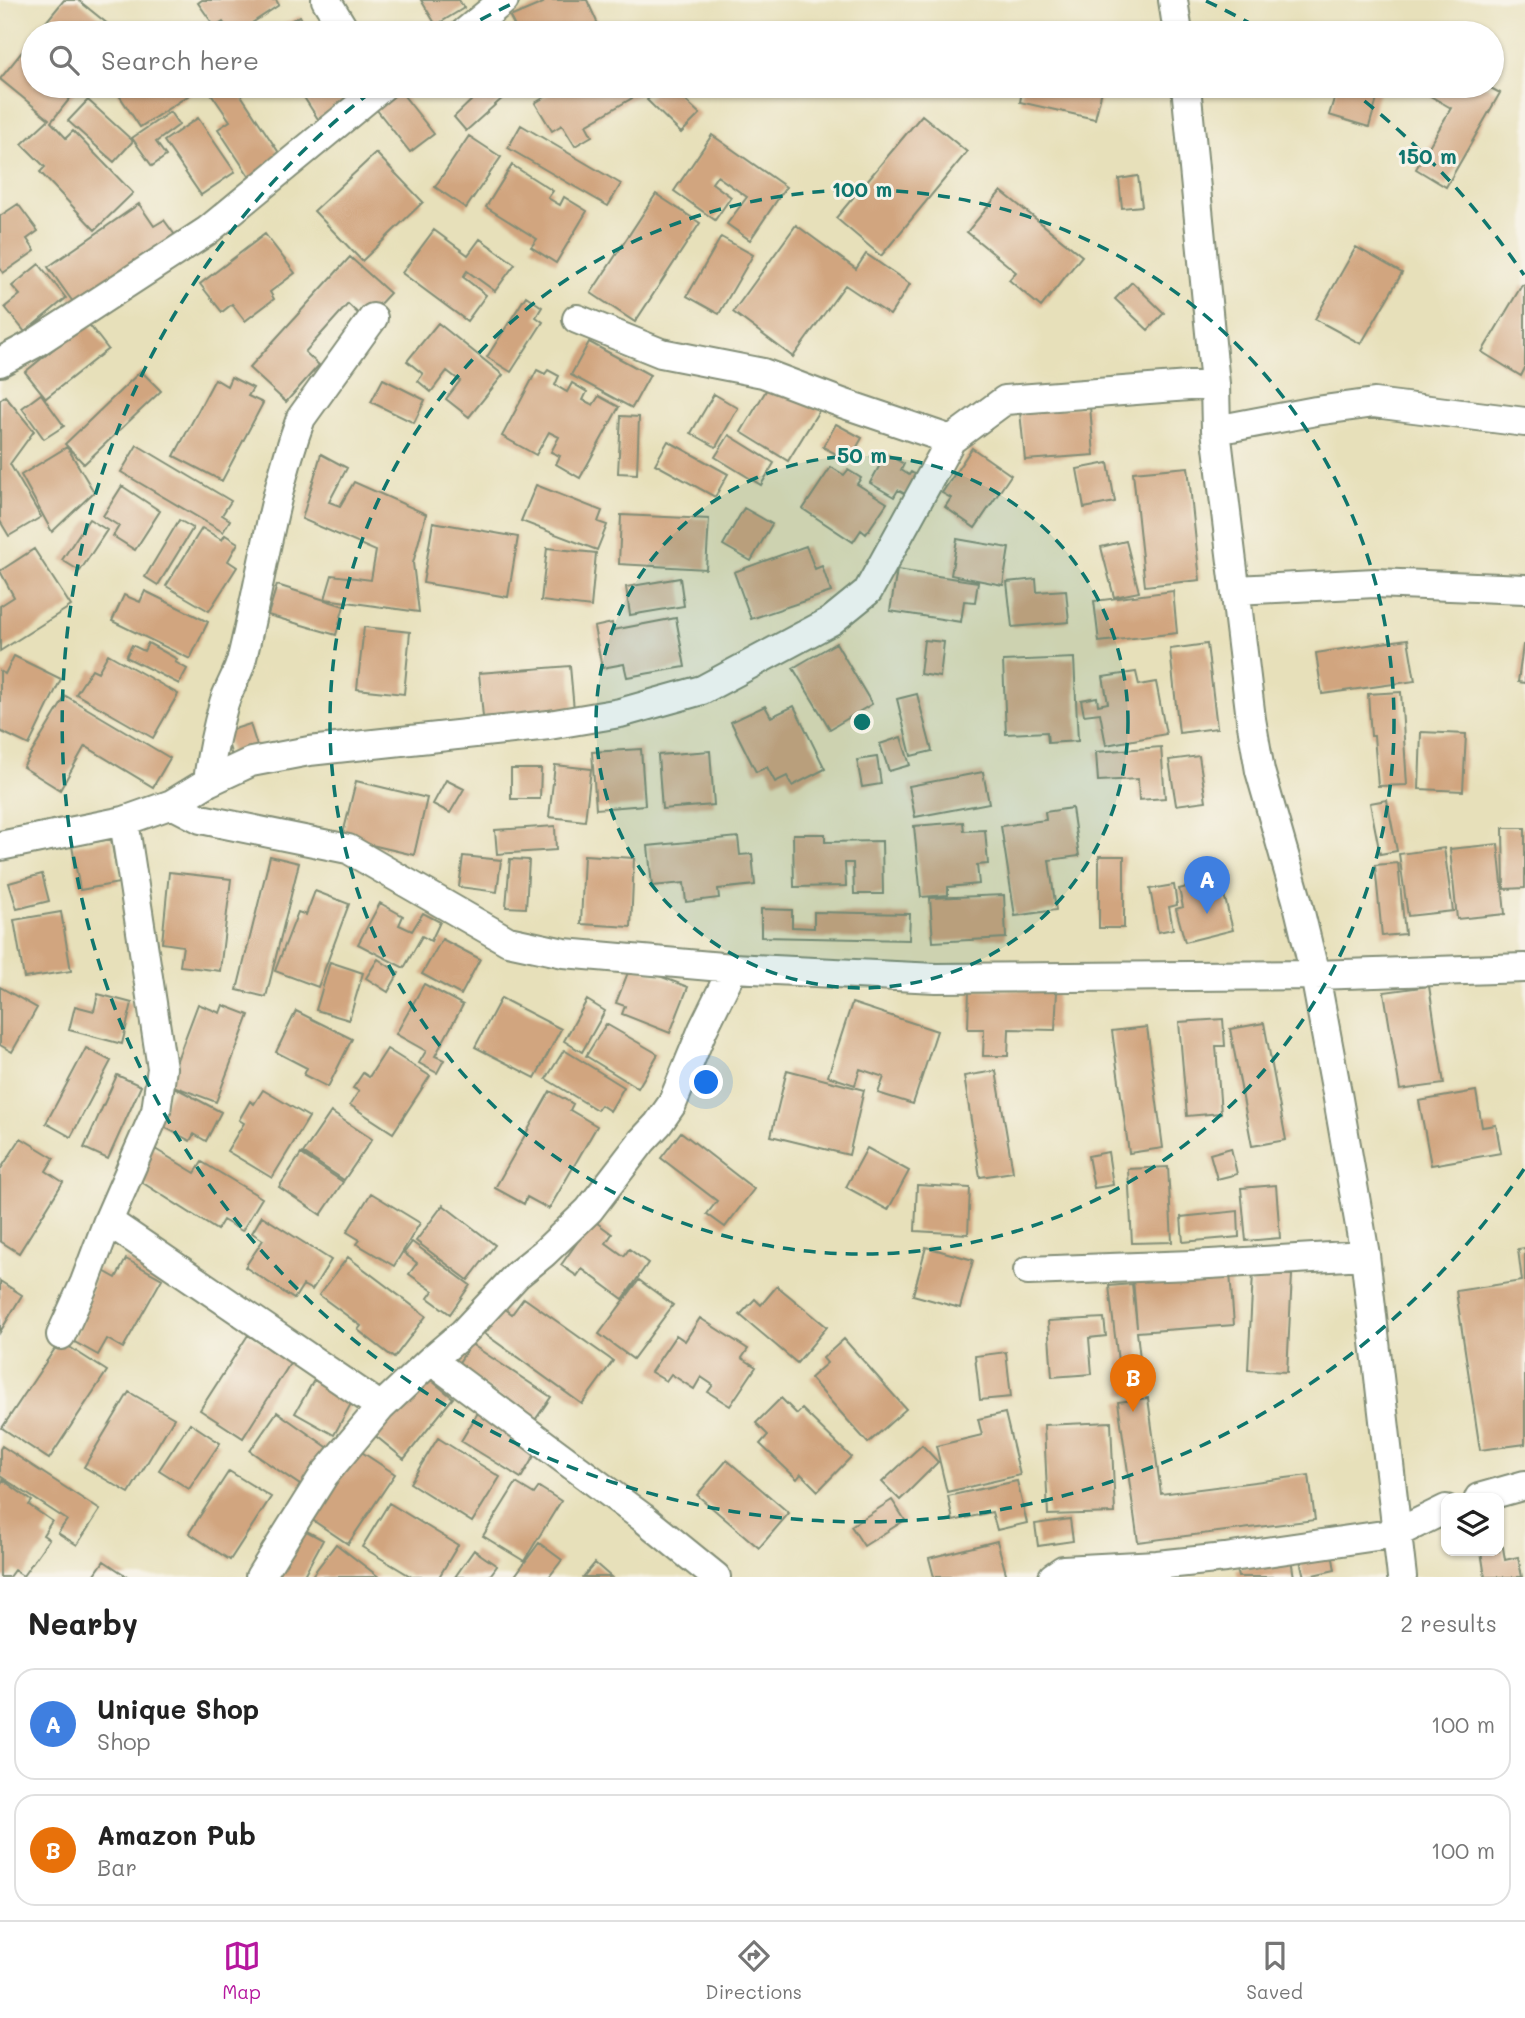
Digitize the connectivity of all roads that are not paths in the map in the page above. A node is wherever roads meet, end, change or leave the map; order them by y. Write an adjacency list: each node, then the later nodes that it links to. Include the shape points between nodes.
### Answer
1 (326, 0): 4 (street)
2 (504, 0): 5 (street)
3 (1173, 0): 6 (street)
4 (339, 21)
5 (479, 21)
6 (1176, 21)
7 (368, 98): 11 (street, via 207,231)
8 (1187, 98): 12 (street)
9 (373, 318): 18 (street, via 301,418 272,511 242,661 225,701)
10 (577, 319): 15 (street, via 661,353 763,373)
11 (0, 362)
12 (1215, 384): 14 (street); 15 (street, via 1005,400)
13 (1525, 422): 14 (street, via 1374,403)
14 (1216, 430): 17 (street)
15 (951, 440): 18 (street, via 868,592 831,621 702,690 620,713 561,723 309,751 251,762)
16 (1525, 589): 17 (street, via 1375,583)
17 (1236, 590): 24 (street, via 1244,678 1260,771)
18 (208, 782): 19 (street)
19 (173, 804): 20 (street); 22 (street, via 201,818 348,849 508,940 564,953)
20 (124, 821): 21 (street); 25 (street, via 162,1068 156,1111)
21 (0, 846)
22 (733, 968): 24 (street, via 936,978); 29 (street, via 672,1104 658,1124 589,1210)
23 (1525, 968): 24 (street)
24 (1315, 975): 26 (street)
25 (107, 1222): 28 (street); 30 (street)
26 (1365, 1255): 27 (street); 34 (street)
27 (1027, 1271)
28 (61, 1335)
29 (431, 1360): 30 (street); 36 (street)
30 (382, 1407): 35 (street, via 324,1475)
31 (1525, 1485): 32 (street)
32 (1497, 1493)
33 (1441, 1511): 34 (street)
34 (1397, 1533): 37 (street, via 1225,1558 1063,1570); 38 (street)
35 (260, 1577)
36 (716, 1577)
37 (1052, 1577)
38 (1402, 1577)

